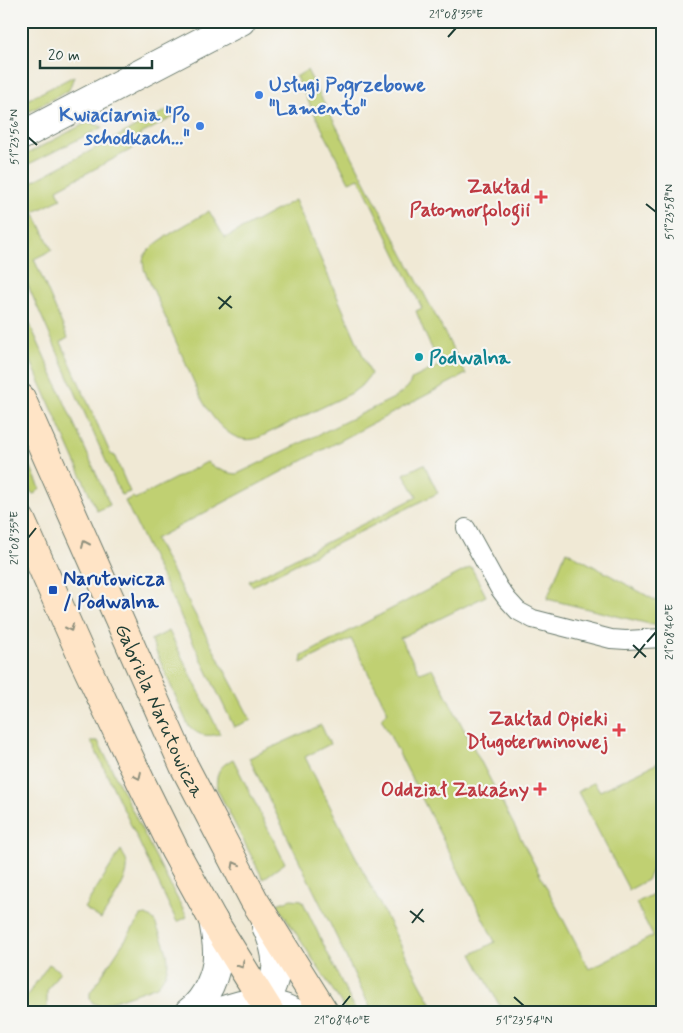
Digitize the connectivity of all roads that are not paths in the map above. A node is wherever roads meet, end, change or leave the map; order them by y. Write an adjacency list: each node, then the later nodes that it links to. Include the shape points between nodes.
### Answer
1 (241, 21): 2 (street)
2 (21, 136)
3 (21, 398): 7 (street, Gabriela Narutowicza, one-way to 3, via 184,766)
4 (21, 520): 8 (street, one-way to 8, via 142,784)
5 (466, 528): 6 (lane, via 499,588 518,611 533,619 610,639)
6 (662, 638)
7 (254, 900): 9 (street, via 276,953 277,971); 13 (street, Gabriela Narutowicza)
8 (213, 920): 9 (street, one-way to 9); 10 (street, via 217,963 201,1000)
9 (265, 1009): 11 (street, via 240,1004); 12 (street, via 283,1007)
10 (189, 1012)
11 (218, 1012)
12 (293, 1012)
13 (324, 1012)

